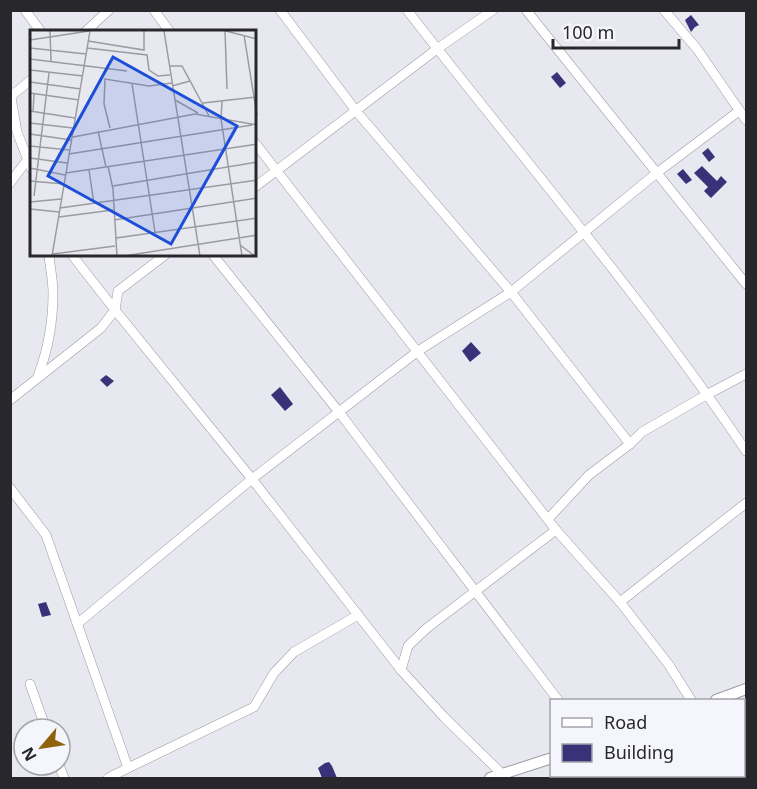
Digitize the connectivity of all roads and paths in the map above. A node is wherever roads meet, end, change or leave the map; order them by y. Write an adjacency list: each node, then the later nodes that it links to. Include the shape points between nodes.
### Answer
1 (25, 10): 9 (street)
2 (109, 10): 10 (street)
3 (154, 10): 11 (street)
4 (280, 10): 15 (street)
5 (407, 10): 12 (street)
6 (493, 10): 12 (street)
7 (526, 10): 22 (street)
8 (664, 10): 16 (street, via 697,49)
9 (40, 30)
10 (87, 30)
11 (169, 30)
12 (437, 49): 15 (street); 25 (street)
13 (30, 81): 14 (street)
14 (11, 95): 19 (street, via 17,132)
15 (356, 111): 21 (street); 31 (street)
16 (739, 111): 17 (street); 22 (street)
17 (747, 120)
18 (256, 144): 21 (street)
19 (28, 159): 20 (street); 23 (street)
20 (30, 164)
21 (276, 171): 24 (street); 33 (street)
22 (658, 172): 25 (street); 30 (street)
23 (10, 183)
24 (256, 186)
25 (584, 233): 31 (street); 36 (street)
26 (48, 256): 35 (street, via 53,291 51,322 45,360)
27 (73, 256): 32 (street)
28 (164, 256): 32 (street, via 118,291)
29 (214, 256): 38 (street)
30 (747, 284)
31 (511, 292): 33 (street); 39 (street)
32 (114, 310): 35 (street, via 101,328); 41 (street)
33 (418, 351): 38 (street); 44 (street)
34 (747, 374): 36 (street)
35 (37, 379): 37 (street)
36 (708, 394): 39 (street, via 642,432); 40 (street)
37 (10, 399)
38 (339, 412): 41 (street); 46 (street)
39 (630, 444): 44 (street, via 589,475)
40 (747, 451)
41 (252, 479): 48 (street); 49 (street)
42 (10, 488): 49 (street, via 46,535)
43 (747, 503): 47 (street)
44 (548, 519): 45 (street)
45 (556, 530): 46 (street); 47 (street)
46 (476, 592): 50 (street, via 408,646); 53 (street)
47 (620, 602): 54 (street)
48 (358, 615): 50 (street); 58 (street, via 294,652 274,673 254,707)
49 (77, 624): 58 (street)
50 (401, 670): 59 (street)
51 (30, 684): 56 (street)
52 (747, 689): 55 (main road)
53 (557, 699)
54 (690, 699)
55 (719, 699)
56 (42, 717)
57 (550, 759): 60 (main road)
58 (128, 768): 61 (street)
59 (502, 774): 60 (main road); 62 (main road)
60 (518, 774)
61 (108, 778)
62 (490, 778)

